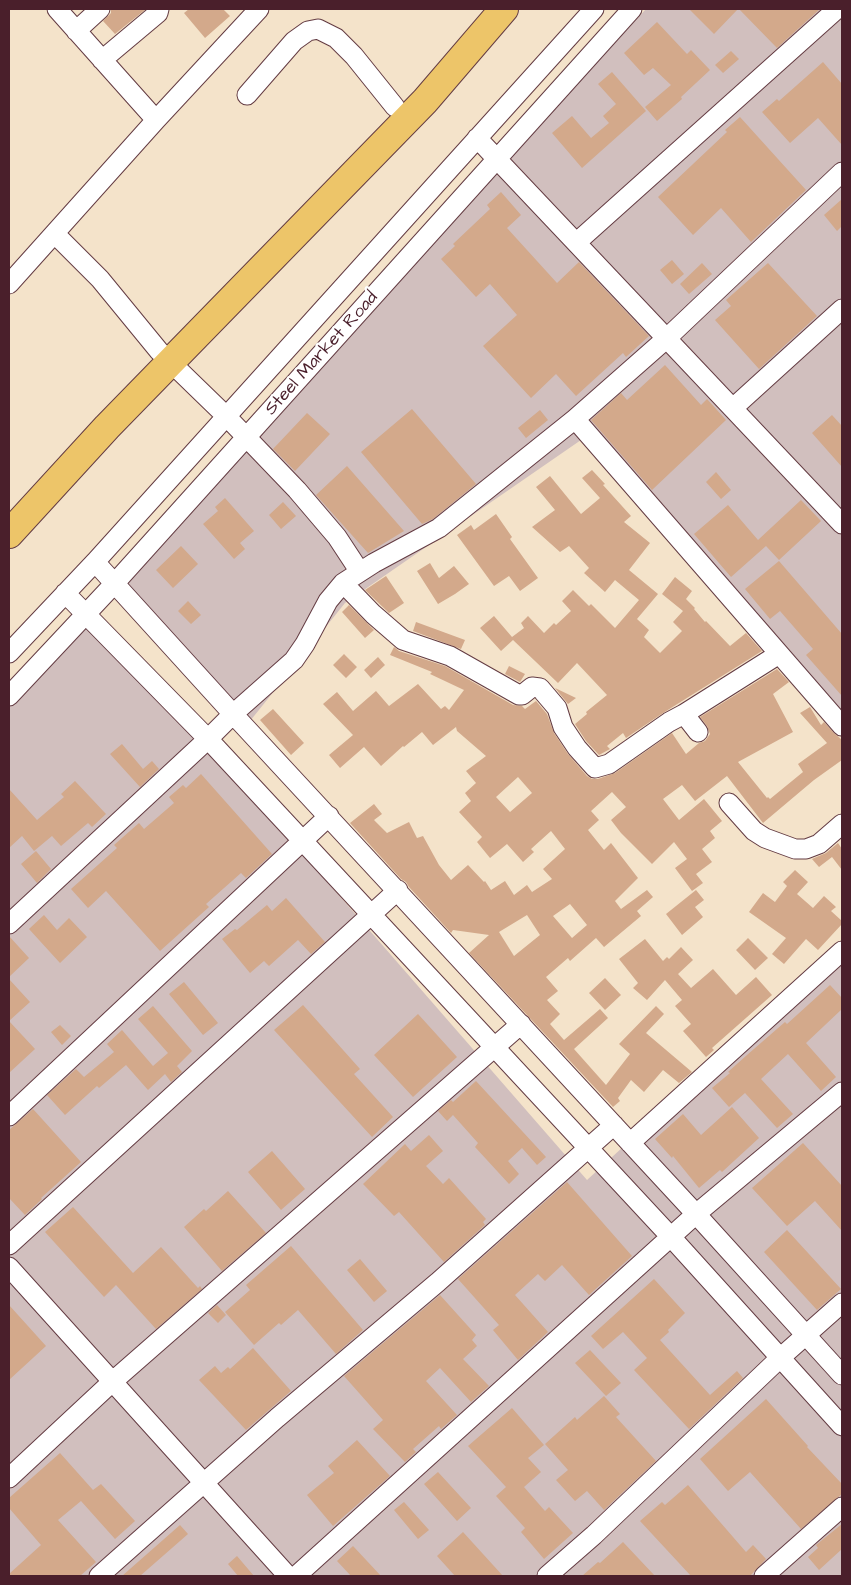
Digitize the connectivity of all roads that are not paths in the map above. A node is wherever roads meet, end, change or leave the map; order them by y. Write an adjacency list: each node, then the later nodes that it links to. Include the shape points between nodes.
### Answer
1 (100, 9): 9 (street)
2 (158, 9): 10 (street, via 158,13)
3 (488, 9): 12 (highway)
4 (504, 9): 22 (highway, via 425,101)
5 (594, 9): 14 (street, Steel Market Road)
6 (632, 9): 15 (street, Steel Market Road)
7 (837, 9): 18 (street)
8 (256, 10): 13 (street)
9 (68, 17): 10 (street)
10 (102, 60): 13 (street)
11 (247, 95): 12 (street, via 294,41 308,31 318,29 336,38 354,56)
12 (395, 107): 22 (highway)
13 (156, 120): 17 (street)
14 (477, 138): 15 (street); 24 (street, Steel Market Road)
15 (498, 158): 18 (street); 26 (street, Steel Market Road)
16 (842, 172): 21 (street)
17 (55, 234): 19 (street); 22 (street, via 100,279)
18 (577, 242): 21 (street)
19 (9, 284)
20 (842, 309): 23 (street)
21 (668, 338): 23 (street); 25 (street)
22 (165, 356): 24 (street); 27 (highway, via 86,427); 29 (highway, via 107,427)
23 (733, 408): 28 (street)
24 (226, 416): 26 (street); 30 (street, Steel Market Road)
25 (574, 419): 31 (street, via 446,524); 37 (street)
26 (246, 438): 31 (street, via 337,537); 33 (street, Steel Market Road)
27 (9, 511)
28 (842, 524)
29 (9, 534)
30 (95, 562): 33 (street); 34 (street, Steel Market Road)
31 (360, 572): 32 (street)
32 (343, 583): 39 (street, via 328,601 294,660); 40 (street, via 403,640 450,656 519,695 532,687 540,688 557,708 563,727 577,748 595,768 609,764)
33 (114, 584): 35 (street, Steel Market Road); 39 (street)
34 (65, 593): 35 (street); 36 (street, Steel Market Road)
35 (86, 614): 38 (street, Steel Market Road); 43 (street)
36 (9, 652)
37 (780, 654): 40 (street); 41 (street)
38 (9, 696)
39 (233, 714): 43 (street); 45 (street)
40 (684, 714): 42 (street)
41 (842, 726)
42 (698, 732)
43 (208, 739): 47 (street); 50 (street)
44 (729, 803): 46 (street, via 754,831 795,849 819,844)
45 (329, 816): 47 (street); 48 (street)
46 (842, 824)
47 (303, 841): 49 (street); 55 (street)
48 (398, 890): 49 (street); 52 (street)
49 (372, 915): 53 (street); 61 (street)
50 (9, 924)
51 (842, 951): 57 (street)
52 (521, 1024): 53 (street); 56 (street)
53 (494, 1046): 58 (street); 67 (street)
54 (842, 1092): 59 (street)
55 (9, 1116)
56 (614, 1125): 57 (street); 58 (street)
57 (630, 1143): 59 (street)
58 (588, 1149): 60 (street); 70 (street)
59 (696, 1214): 60 (street); 64 (street)
60 (671, 1237): 65 (street); 74 (street)
61 (9, 1245)
62 (9, 1267): 67 (street)
63 (842, 1303): 64 (street)
64 (806, 1335): 65 (street); 66 (street)
65 (780, 1358): 68 (street); 75 (street)
66 (842, 1375)
67 (112, 1382): 69 (street); 70 (street)
68 (842, 1426)
69 (9, 1478)
70 (204, 1483): 72 (street); 73 (street)
71 (842, 1506): 76 (street)
72 (99, 1576)
73 (288, 1576)
74 (296, 1576)
75 (547, 1576)
76 (764, 1576)

